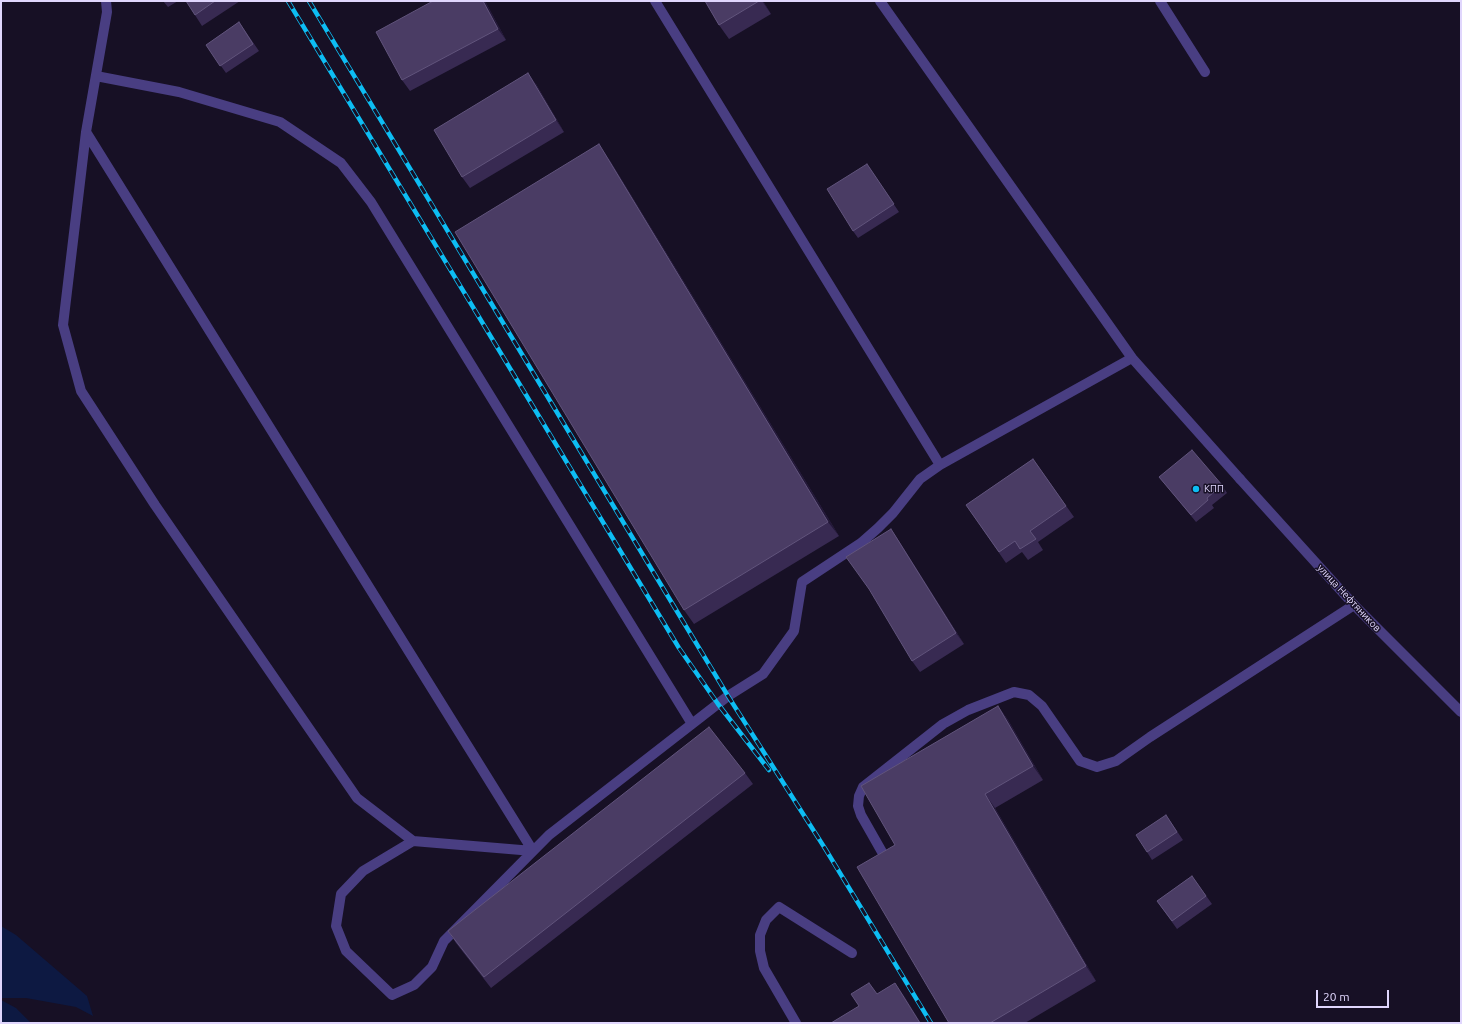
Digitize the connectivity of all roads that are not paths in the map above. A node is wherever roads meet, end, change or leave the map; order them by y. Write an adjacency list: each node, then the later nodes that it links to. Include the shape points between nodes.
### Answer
1 (106, 1): 6 (street, via 107,12)
2 (655, 1): 9 (street)
3 (880, 1): 8 (street, улица Нефтяников)
4 (1160, 1): 5 (street)
5 (1205, 72)
6 (96, 76): 7 (street); 12 (street, via 179,92 280,122 341,163 371,202)
7 (86, 132): 13 (street, via 63,325 81,391 155,505 357,798); 14 (street)
8 (1132, 358): 9 (street); 10 (street, улица Нефтяников)
9 (940, 465): 12 (street, via 920,479 893,513 861,543 802,582 794,631 763,674 728,696)
10 (1354, 605): 11 (street, улица Нефтяников); 15 (street, via 1116,761 1097,767 1080,761 1042,706 1029,695 1014,692 968,710 944,724 863,787 858,806)
11 (1461, 712)
12 (692, 724): 14 (street, via 549,835)
13 (413, 841): 14 (street); 14 (street, via 363,871 341,894 336,926 346,951 392,995 414,985 432,967 444,941)
14 (533, 851)
15 (886, 859)
16 (852, 953): 17 (street, via 779,906 766,920 760,935 764,968)
17 (796, 1023)

